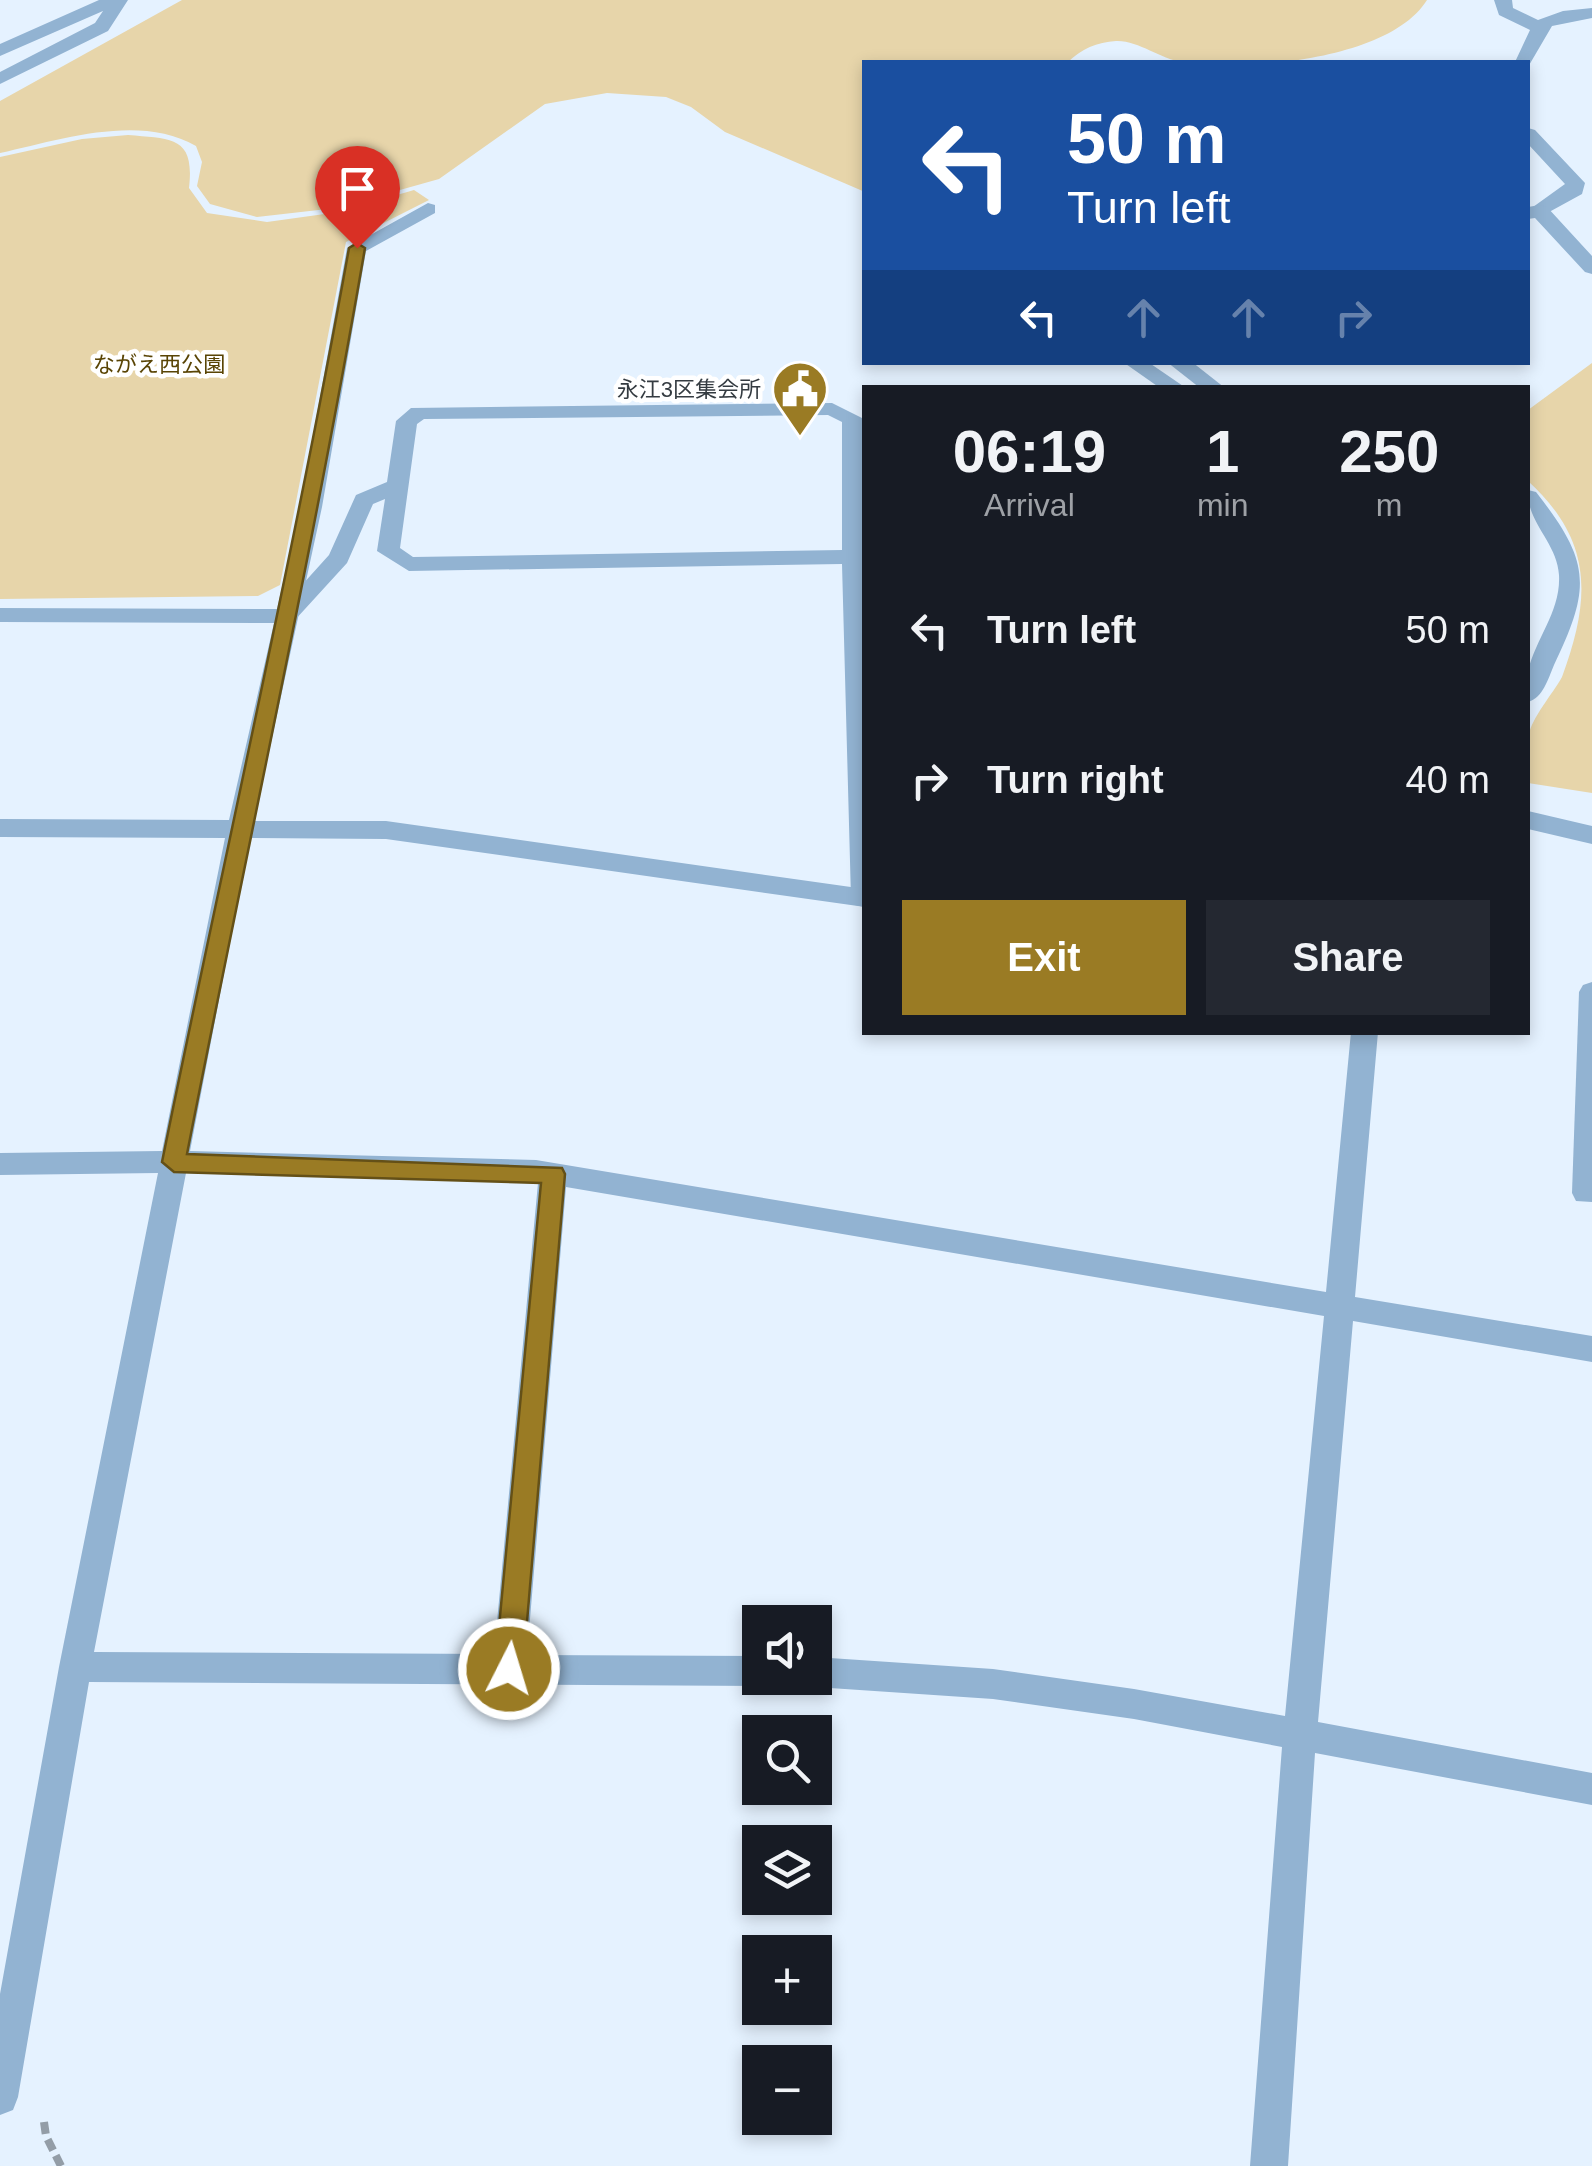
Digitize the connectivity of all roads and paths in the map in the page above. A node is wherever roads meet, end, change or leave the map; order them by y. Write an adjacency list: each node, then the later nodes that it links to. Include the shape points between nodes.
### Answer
1 (116, 0): 5 (street); 7 (street, via 102,27)
2 (1503, 0): 4 (street, via 1505,10)
3 (1592, 13): 4 (street, via 1549,18)
4 (1539, 27): 6 (street)
5 (0, 51)
6 (1525, 60)
7 (0, 78)
8 (1530, 136): 10 (street, via 1575,190)
9 (428, 209): 20 (street, via 357,248)
10 (1534, 212): 11 (street)
11 (1592, 268)
12 (1138, 365): 14 (street)
13 (1182, 365): 15 (street)
14 (1171, 385)
15 (1212, 385)
16 (397, 486): 18 (street, via 388,551 409,564); 18 (street, via 407,421 420,413 832,410 853,419); 20 (street, via 364,500 339,558)
17 (1530, 500): 21 (street, via 1553,529 1570,574 1554,648)
18 (853, 557): 22 (street)
19 (0, 615): 20 (street)
20 (286, 616): 24 (street)
21 (1530, 690)
22 (862, 813)
23 (1530, 820): 26 (street)
24 (240, 827): 25 (street); 27 (street, via 386,830); 30 (street)
25 (0, 828)
26 (1592, 836)
27 (862, 898)
28 (1592, 992): 33 (street)
29 (1365, 1035): 34 (street)
30 (174, 1162): 31 (street); 32 (street); 36 (street)
31 (0, 1164)
32 (553, 1174): 34 (street); 37 (street)
33 (1586, 1193)
34 (1338, 1305): 35 (street); 40 (street)
35 (1592, 1348)
36 (76, 1667): 37 (street); 42 (street)
37 (509, 1669): 38 (street)
38 (742, 1672)
39 (832, 1673): 40 (street, via 993,1684)
40 (1300, 1732): 41 (street); 43 (street)
41 (1592, 1788)
42 (0, 2097)
43 (1269, 2166)

